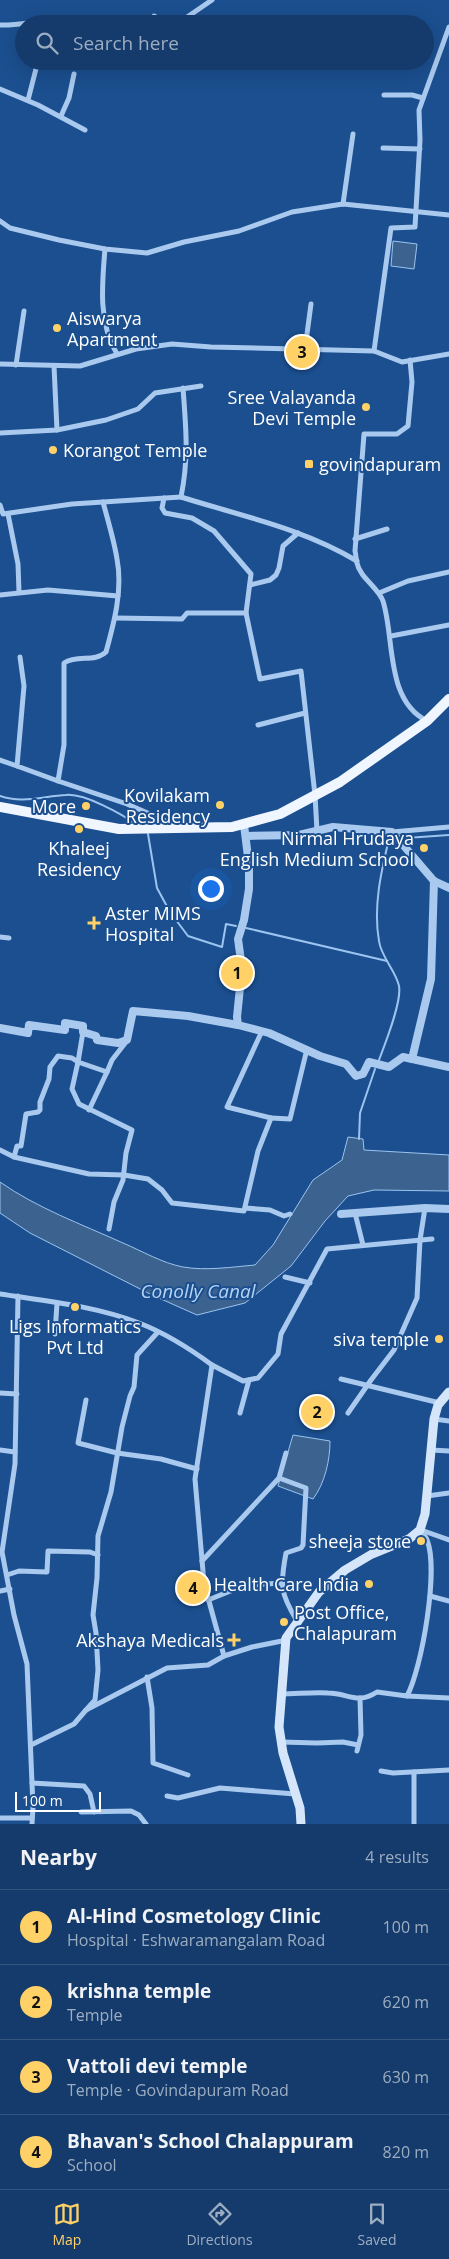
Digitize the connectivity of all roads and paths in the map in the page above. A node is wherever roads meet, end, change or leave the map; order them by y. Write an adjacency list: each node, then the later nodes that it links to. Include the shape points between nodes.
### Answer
1 (212, 0): 2 (street)
2 (190, 15)
3 (0, 25): 4 (street)
4 (15, 25)
5 (449, 27): 6 (street)
6 (447, 44): 11 (street)
7 (36, 70): 12 (street)
8 (74, 74): 13 (street)
9 (0, 89): 12 (street)
10 (384, 95): 11 (street)
11 (423, 98): 17 (street, via 419,110)
12 (28, 100): 13 (street)
13 (61, 116): 14 (street)
14 (85, 130)
15 (353, 134): 18 (street)
16 (383, 148): 17 (street)
17 (420, 149): 19 (street)
18 (343, 204): 19 (street); 22 (street, via 292,212 239,231 148,253)
19 (416, 212): 20 (street); 26 (street, via 415,226 391,228)
20 (449, 215)
21 (0, 221): 22 (street, via 10,228)
22 (105, 249): 27 (street, via 102,282 104,318 108,339)
23 (311, 304): 25 (street)
24 (24, 311): 31 (street)
25 (305, 349): 26 (street); 27 (street, via 172,344)
26 (374, 351): 29 (street, via 402,362)
27 (117, 354): 32 (street, via 80,366)
28 (449, 354): 29 (street)
29 (410, 360): 44 (street, via 412,382 408,426 396,434 364,434)
30 (0, 364): 31 (street)
31 (16, 365): 32 (street)
32 (54, 366): 35 (street)
33 (201, 386): 34 (street)
34 (182, 388): 35 (street, via 155,393 130,412); 37 (street, via 187,467)
35 (57, 430): 36 (street)
36 (0, 433)
37 (181, 497): 38 (street); 43 (street)
38 (164, 498): 39 (street); 47 (street, via 162,508 165,513 192,518 214,531 251,574)
39 (103, 502): 41 (street); 51 (street, via 117,559)
40 (0, 505): 41 (street)
41 (4, 514): 48 (street, via 18,564)
42 (387, 528): 44 (street)
43 (298, 533): 45 (street); 47 (street, via 283,546 276,575 270,580)
44 (355, 539): 45 (street)
45 (357, 561): 49 (street)
46 (449, 572): 49 (street, via 408,581)
47 (250, 585): 52 (street)
48 (19, 592): 50 (street); 51 (street, via 48,590)
49 (379, 593): 55 (street)
50 (0, 595)
51 (118, 596): 53 (street)
52 (246, 613): 53 (street, via 187,613 182,619); 58 (street, via 260,679 301,671)
53 (115, 618): 63 (street, via 102,656 71,658 64,662 64,735)
54 (449, 625): 55 (street)
55 (391, 636): 59 (street, via 399,691)
56 (20, 657): 62 (street, via 24,686)
57 (449, 698): 59 (main road)
58 (306, 713): 60 (street); 64 (street)
59 (427, 721): 64 (main road, via 340,782)
60 (258, 725)
61 (0, 760): 62 (street)
62 (17, 766): 63 (street)
63 (58, 781): 68 (street, via 127,804)
64 (315, 795): 66 (main road, via 280,814); 69 (street)
65 (0, 808): 68 (main road, via 119,829)
66 (244, 825): 68 (main road); 71 (street)
67 (449, 827): 70 (street)
68 (179, 828)
69 (317, 831): 70 (street, via 333,827); 71 (street, via 299,835)
70 (392, 832): 72 (street)
71 (246, 836): 76 (street, via 248,889 238,938 242,968)
72 (434, 881): 73 (street); 82 (street, via 431,979)
73 (449, 888)
74 (0, 937): 75 (street)
75 (9, 938)
76 (238, 1025): 78 (street); 80 (street, via 134,1011)
77 (0, 1028): 79 (street, via 28,1033 29,1025 65,1030 65,1022 83,1026)
78 (262, 1031): 81 (street); 87 (street, via 227,1108)
79 (82, 1032): 80 (street, via 102,1041); 83 (street)
80 (126, 1042): 85 (street)
81 (308, 1049): 82 (street, via 346,1064 358,1076 365,1072 370,1062 389,1067 403,1058); 87 (street, via 290,1119)
82 (412, 1059): 84 (street)
83 (78, 1062): 85 (street); 86 (street, via 72,1090 79,1104); 89 (street, via 58,1056 52,1063 40,1110 26,1114 21,1146 17,1146)
84 (449, 1067)
85 (107, 1072): 86 (street)
86 (89, 1110): 90 (street, via 131,1128)
87 (271, 1118): 91 (street, via 258,1151)
88 (0, 1150): 89 (street)
89 (14, 1157): 90 (street, via 89,1174)
90 (124, 1175): 91 (street, via 148,1179 172,1203 242,1211); 97 (street)
91 (245, 1208): 95 (street, via 261,1208 284,1216)
92 (425, 1208): 93 (street); 94 (street); 99 (street)
93 (449, 1209)
94 (355, 1213): 96 (street); 100 (street)
95 (290, 1214)
96 (341, 1214)
97 (108, 1229)
98 (432, 1239): 99 (street)
99 (420, 1240): 100 (street); 111 (street, via 417,1298 394,1350)
100 (363, 1245): 102 (street, via 327,1249)
101 (285, 1277): 102 (street)
102 (310, 1283): 110 (street, via 281,1334 278,1354 258,1378)
103 (0, 1294): 104 (street)
104 (18, 1296): 105 (street); 114 (street)
105 (57, 1303): 106 (street, via 138,1323); 107 (street)
106 (158, 1332): 108 (street, via 186,1345); 125 (street, via 137,1355 134,1387)
107 (55, 1334)
108 (212, 1365): 110 (street, via 243,1381); 127 (street)
109 (341, 1379): 111 (street)
110 (248, 1380): 117 (street)
111 (368, 1384): 116 (street); 118 (street)
112 (449, 1392): 116 (main road)
113 (0, 1393): 114 (street)
114 (17, 1394): 124 (street)
115 (86, 1400): 125 (street, via 78,1443)
116 (440, 1403): 119 (main road)
117 (240, 1413)
118 (348, 1413)
119 (434, 1419): 120 (street); 122 (main road)
120 (449, 1421)
121 (0, 1450): 124 (street)
122 (430, 1450): 123 (street); 130 (main road)
123 (449, 1451)
124 (15, 1452): 135 (street, via 2,1552)
125 (117, 1453): 127 (street); 133 (street, via 111,1492 98,1536)
126 (286, 1453): 128 (street)
127 (196, 1469): 134 (street)
128 (279, 1478): 134 (street); 136 (street, via 306,1488 303,1545 286,1553)
129 (449, 1493): 130 (street)
130 (427, 1496): 131 (main road)
131 (420, 1530): 132 (street); 139 (street, via 427,1539 430,1557); 142 (main road, via 410,1539 372,1554 345,1570 320,1592)
132 (449, 1540)
133 (98, 1555): 135 (street, via 81,1551 48,1551 47,1572 19,1571); 150 (street, via 93,1615 98,1670 95,1700)
134 (202, 1561): 140 (street)
135 (7, 1575): 137 (street)
136 (280, 1583): 140 (street, via 243,1586); 142 (street)
137 (10, 1589): 138 (street); 152 (street, via 27,1664)
138 (0, 1591)
139 (430, 1596): 141 (street); 147 (street, via 422,1648)
140 (208, 1600): 144 (street)
141 (449, 1601)
142 (297, 1621): 143 (main road)
143 (286, 1638): 144 (street); 146 (main road)
144 (224, 1656): 145 (street, via 208,1665 167,1668)
145 (147, 1677): 150 (street); 156 (street, via 152,1708 153,1763)
146 (281, 1694): 148 (street, via 334,1693); 151 (main road)
147 (407, 1696): 148 (street, via 376,1692 368,1698); 149 (street)
148 (360, 1698): 151 (street, via 362,1724 358,1748 343,1742)
149 (449, 1698)
150 (86, 1710): 152 (street, via 74,1724)
151 (281, 1742): 158 (main road)
152 (31, 1745): 157 (street)
153 (449, 1770): 155 (street)
154 (381, 1771): 155 (street)
155 (414, 1772): 166 (street)
156 (188, 1775)
157 (32, 1783): 161 (street, via 84,1786 90,1794); 163 (street)
158 (295, 1794): 159 (street, via 220,1788 178,1798); 165 (main road)
159 (167, 1796)
160 (81, 1812): 161 (street)
161 (94, 1812): 164 (street, via 132,1811)
162 (0, 1818): 163 (street)
163 (32, 1821)
164 (146, 1824)
165 (301, 1824)
166 (414, 1824)

